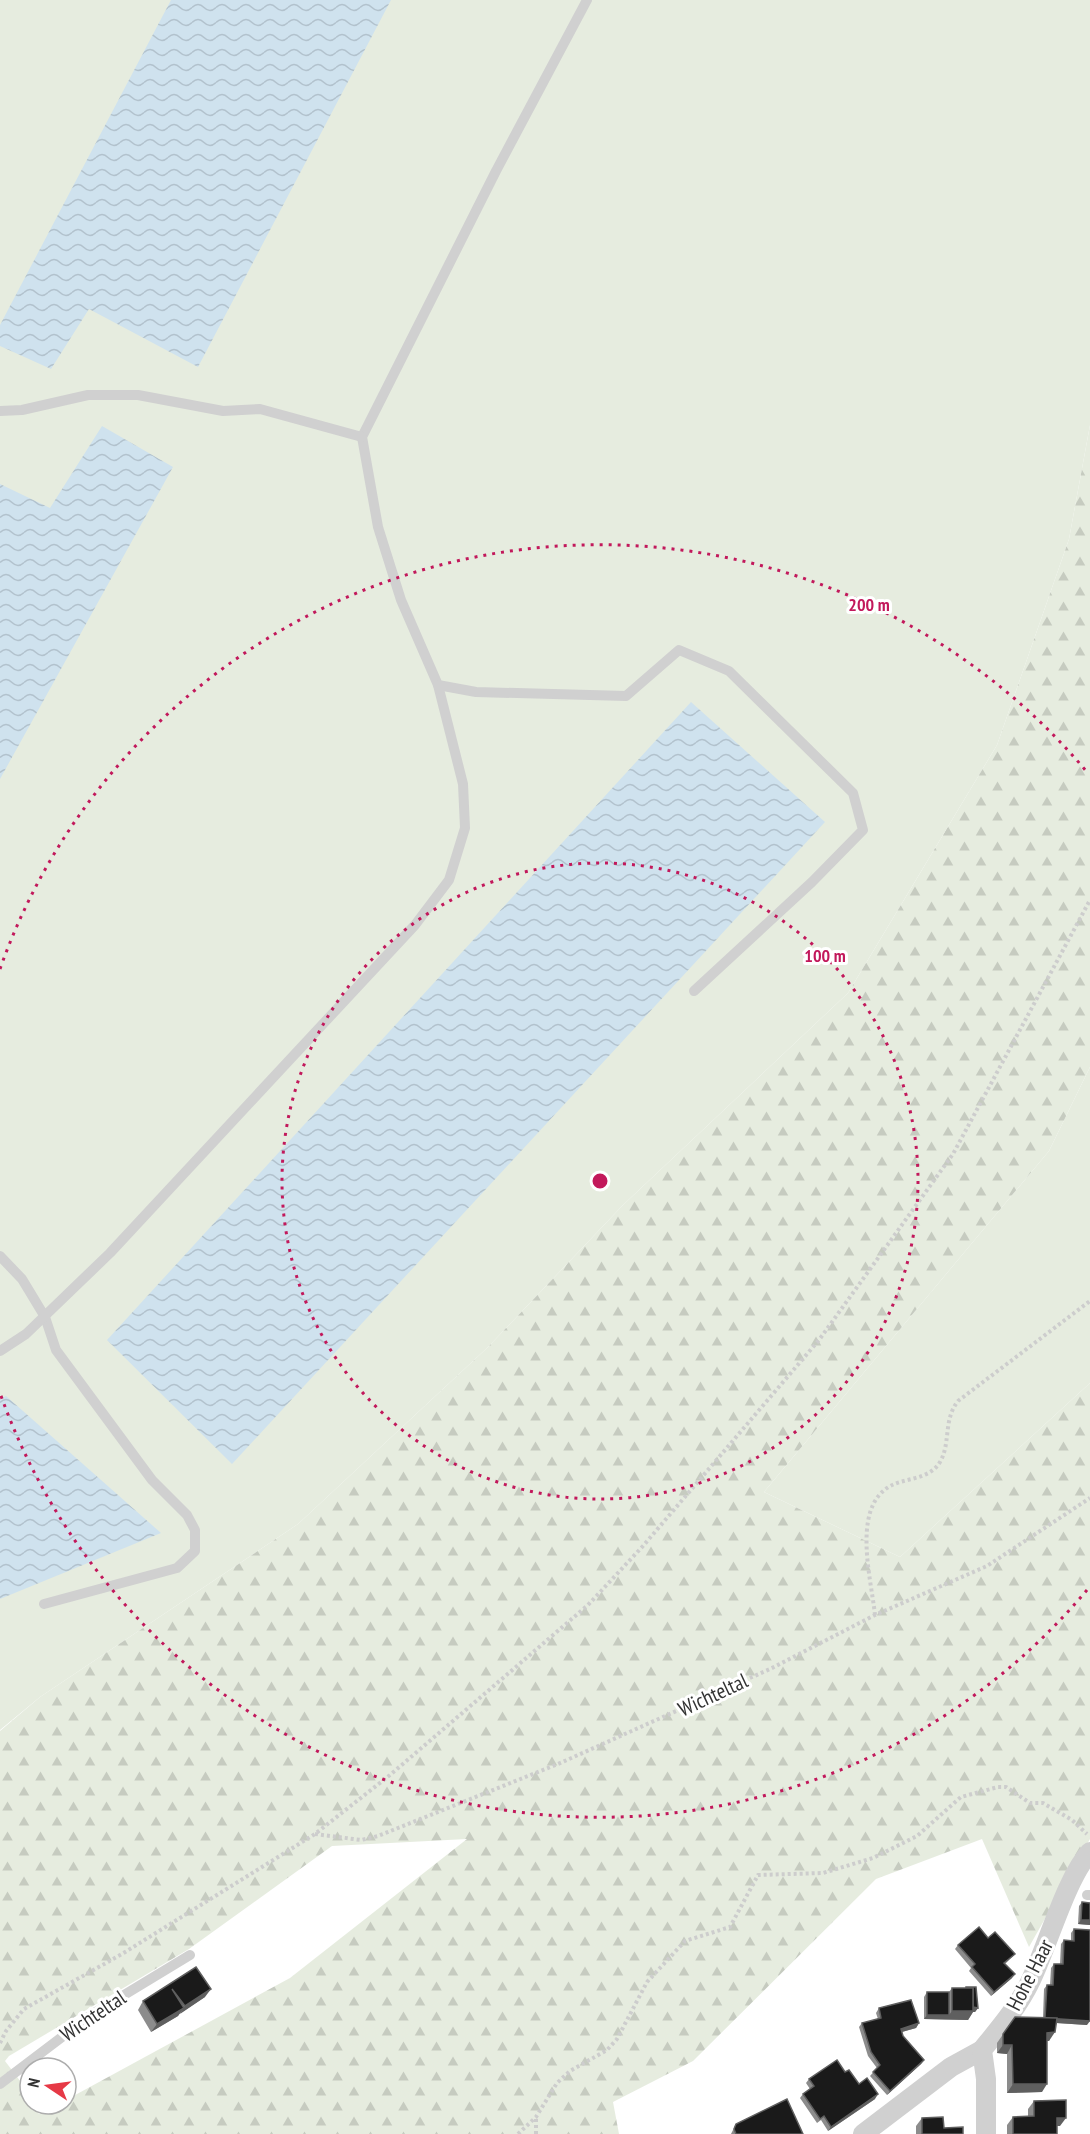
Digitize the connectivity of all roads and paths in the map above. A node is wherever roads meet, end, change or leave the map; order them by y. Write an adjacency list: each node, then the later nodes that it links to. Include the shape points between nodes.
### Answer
1 (587, 0): 3 (lane)
2 (0, 411): 3 (lane, via 88,395 138,394 223,411 260,409)
3 (362, 437): 4 (lane, via 378,527 401,600)
4 (438, 685): 6 (lane, via 476,692 626,696 679,650 729,670 853,793 862,830); 9 (lane, via 463,784 465,828 449,880 399,942 110,1253)
5 (1090, 900): 14 (path, via 953,1154 819,1340 588,1605 451,1724)
6 (694, 991)
7 (0, 1256): 9 (lane, via 22,1279)
8 (1090, 1301): 13 (path, via 958,1401 951,1410 943,1454 933,1470 894,1484 873,1501 867,1531)
9 (45, 1317): 10 (lane); 12 (lane, via 56,1350 152,1480 187,1515 195,1530 195,1551 177,1568)
10 (0, 1351)
11 (1090, 1498): 13 (path, Wichteltal, via 987,1566)
12 (44, 1604)
13 (875, 1615): 14 (path, Wichteltal, via 653,1723 378,1836 361,1840)
14 (315, 1834): 18 (path, via 122,1954 24,2008)
15 (1090, 1836): 21 (path, via 1043,1803 1030,1803 1006,1787 998,1787 960,1797 917,1836 873,1858 823,1873 758,1875 730,1927 685,1941 647,1982 617,2039 557,2083)
16 (1090, 1852): 19 (street, Hohe Haar, via 1078,1870 1030,1983)
17 (190, 1955): 20 (lane, Wichteltal, via 91,2015)
18 (0, 2043)
19 (982, 2050): 24 (street, via 951,2067); 25 (street)
20 (0, 2084)
21 (536, 2117): 22 (path); 23 (path)
22 (518, 2134)
23 (536, 2134)
24 (863, 2134)
25 (986, 2134)

